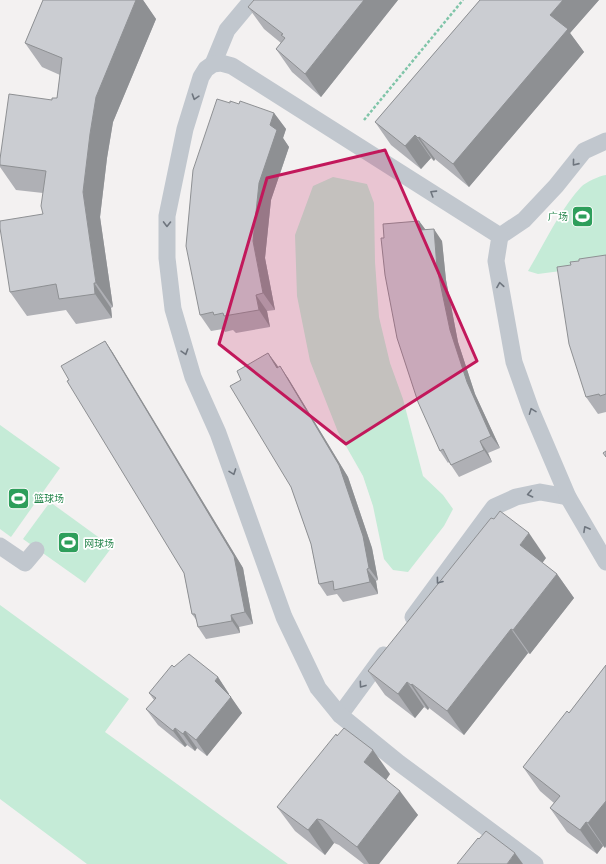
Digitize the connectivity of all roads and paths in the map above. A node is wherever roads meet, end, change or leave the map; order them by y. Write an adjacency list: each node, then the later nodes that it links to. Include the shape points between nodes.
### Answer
1 (252, 0): 3 (lane, via 227,30)
2 (463, 0): 4 (path)
3 (213, 64): 4 (lane, via 232,66); 11 (lane, one-way to 11, via 201,77 185,129 167,216 166,258 172,309 193,377 218,433 284,617 318,688)
4 (348, 139): 6 (lane, one-way to 4)
5 (606, 141): 6 (lane, one-way to 6, via 584,151 524,220)
6 (500, 236): 7 (lane, one-way to 6, via 531,410 514,362 496,261)
7 (568, 497): 10 (lane, one-way to 7); 11 (lane, one-way to 11, via 540,492 494,507)
8 (0, 546): 9 (lane, via 25,563)
9 (36, 550)
10 (606, 562)
11 (340, 715): 12 (lane, via 399,763)
12 (535, 864)

